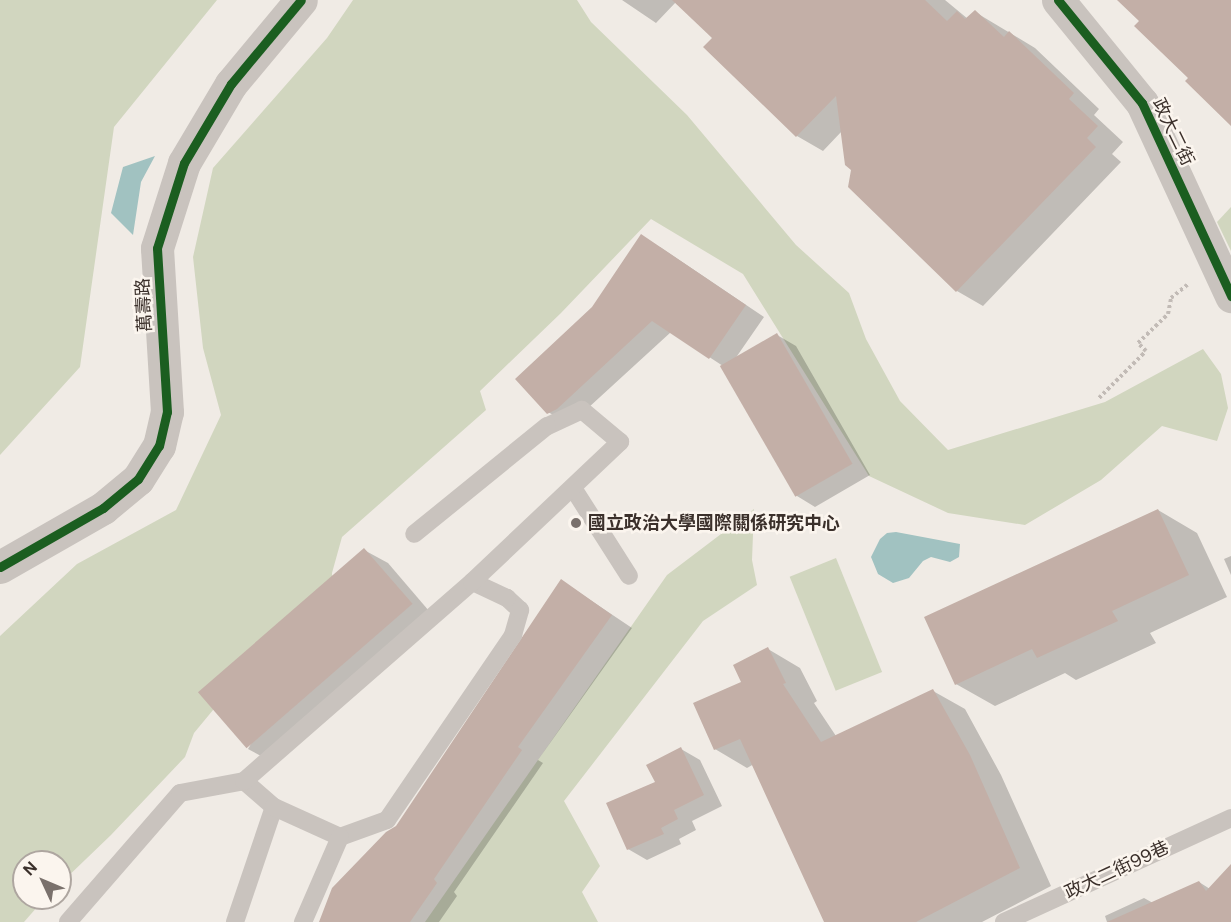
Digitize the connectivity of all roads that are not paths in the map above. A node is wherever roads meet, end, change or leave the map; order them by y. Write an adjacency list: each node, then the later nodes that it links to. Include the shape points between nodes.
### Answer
1 (301, 0): 6 (street, 萬壽路, via 231,84 190,153 157,248 167,412 159,446 138,479 103,508)
2 (1058, 0): 3 (street, 政大二街, via 1142,103)
3 (1231, 296)
4 (573, 488): 5 (lane, via 620,442 582,410 547,426); 7 (lane); 8 (lane)
5 (414, 534)
6 (0, 567)
7 (629, 576)
8 (472, 582): 9 (lane); 12 (lane, via 507,598 520,610 513,635 387,820)
9 (244, 781): 10 (lane); 13 (lane, via 180,794)
10 (274, 807): 12 (lane); 14 (lane)
11 (1231, 818): 16 (lane, 政大二街99巷)
12 (340, 837): 15 (lane)
13 (68, 922)
14 (235, 922)
15 (303, 922)
16 (1004, 922)

